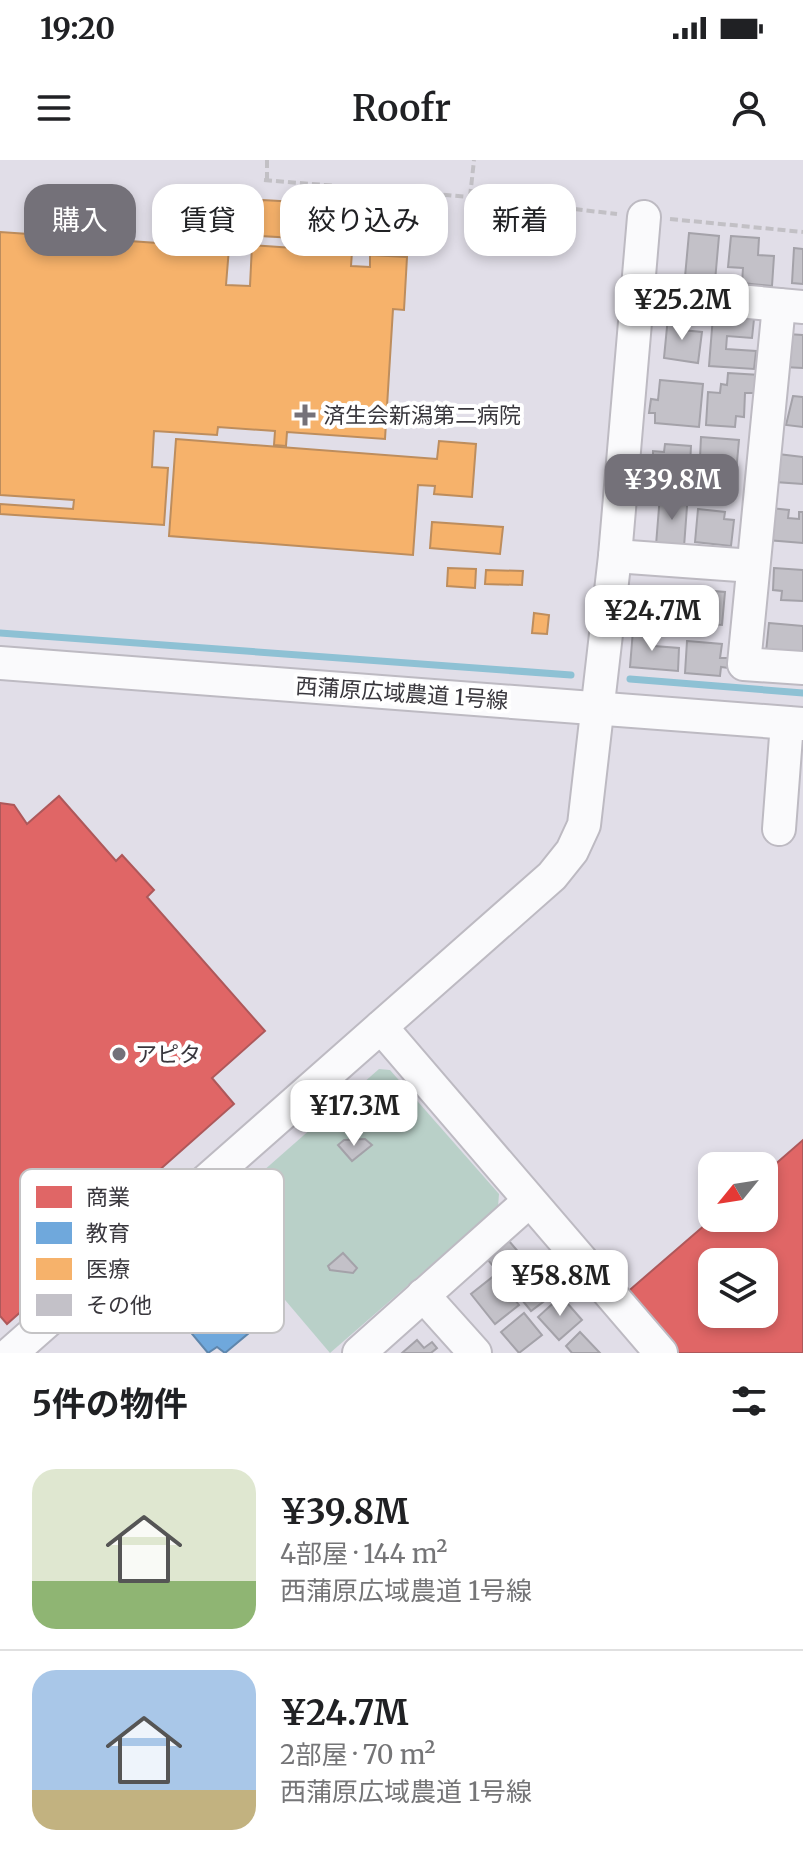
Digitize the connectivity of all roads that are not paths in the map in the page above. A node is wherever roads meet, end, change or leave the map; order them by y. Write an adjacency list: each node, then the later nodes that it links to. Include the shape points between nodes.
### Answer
1 (644, 217): 2 (street)
2 (639, 292): 3 (street); 4 (street)
3 (791, 306): 5 (street)
4 (615, 556): 5 (street); 8 (street)
5 (753, 566): 7 (street, via 744,664)
6 (0, 663): 8 (street, 西蒲原広域農道 1号線)
7 (803, 668)
8 (596, 707): 9 (street, 西蒲原広域農道 1号線); 11 (street, via 584,825 572,851 552,876)
9 (795, 723): 10 (street)
10 (779, 829)
11 (381, 1027): 12 (street); 13 (street)
12 (220, 1169)
13 (528, 1202): 14 (street); 19 (street)
14 (423, 1295): 17 (street); 18 (street)
15 (34, 1333): 16 (street)
16 (11, 1353)
17 (359, 1353)
18 (475, 1353)
19 (661, 1353)

